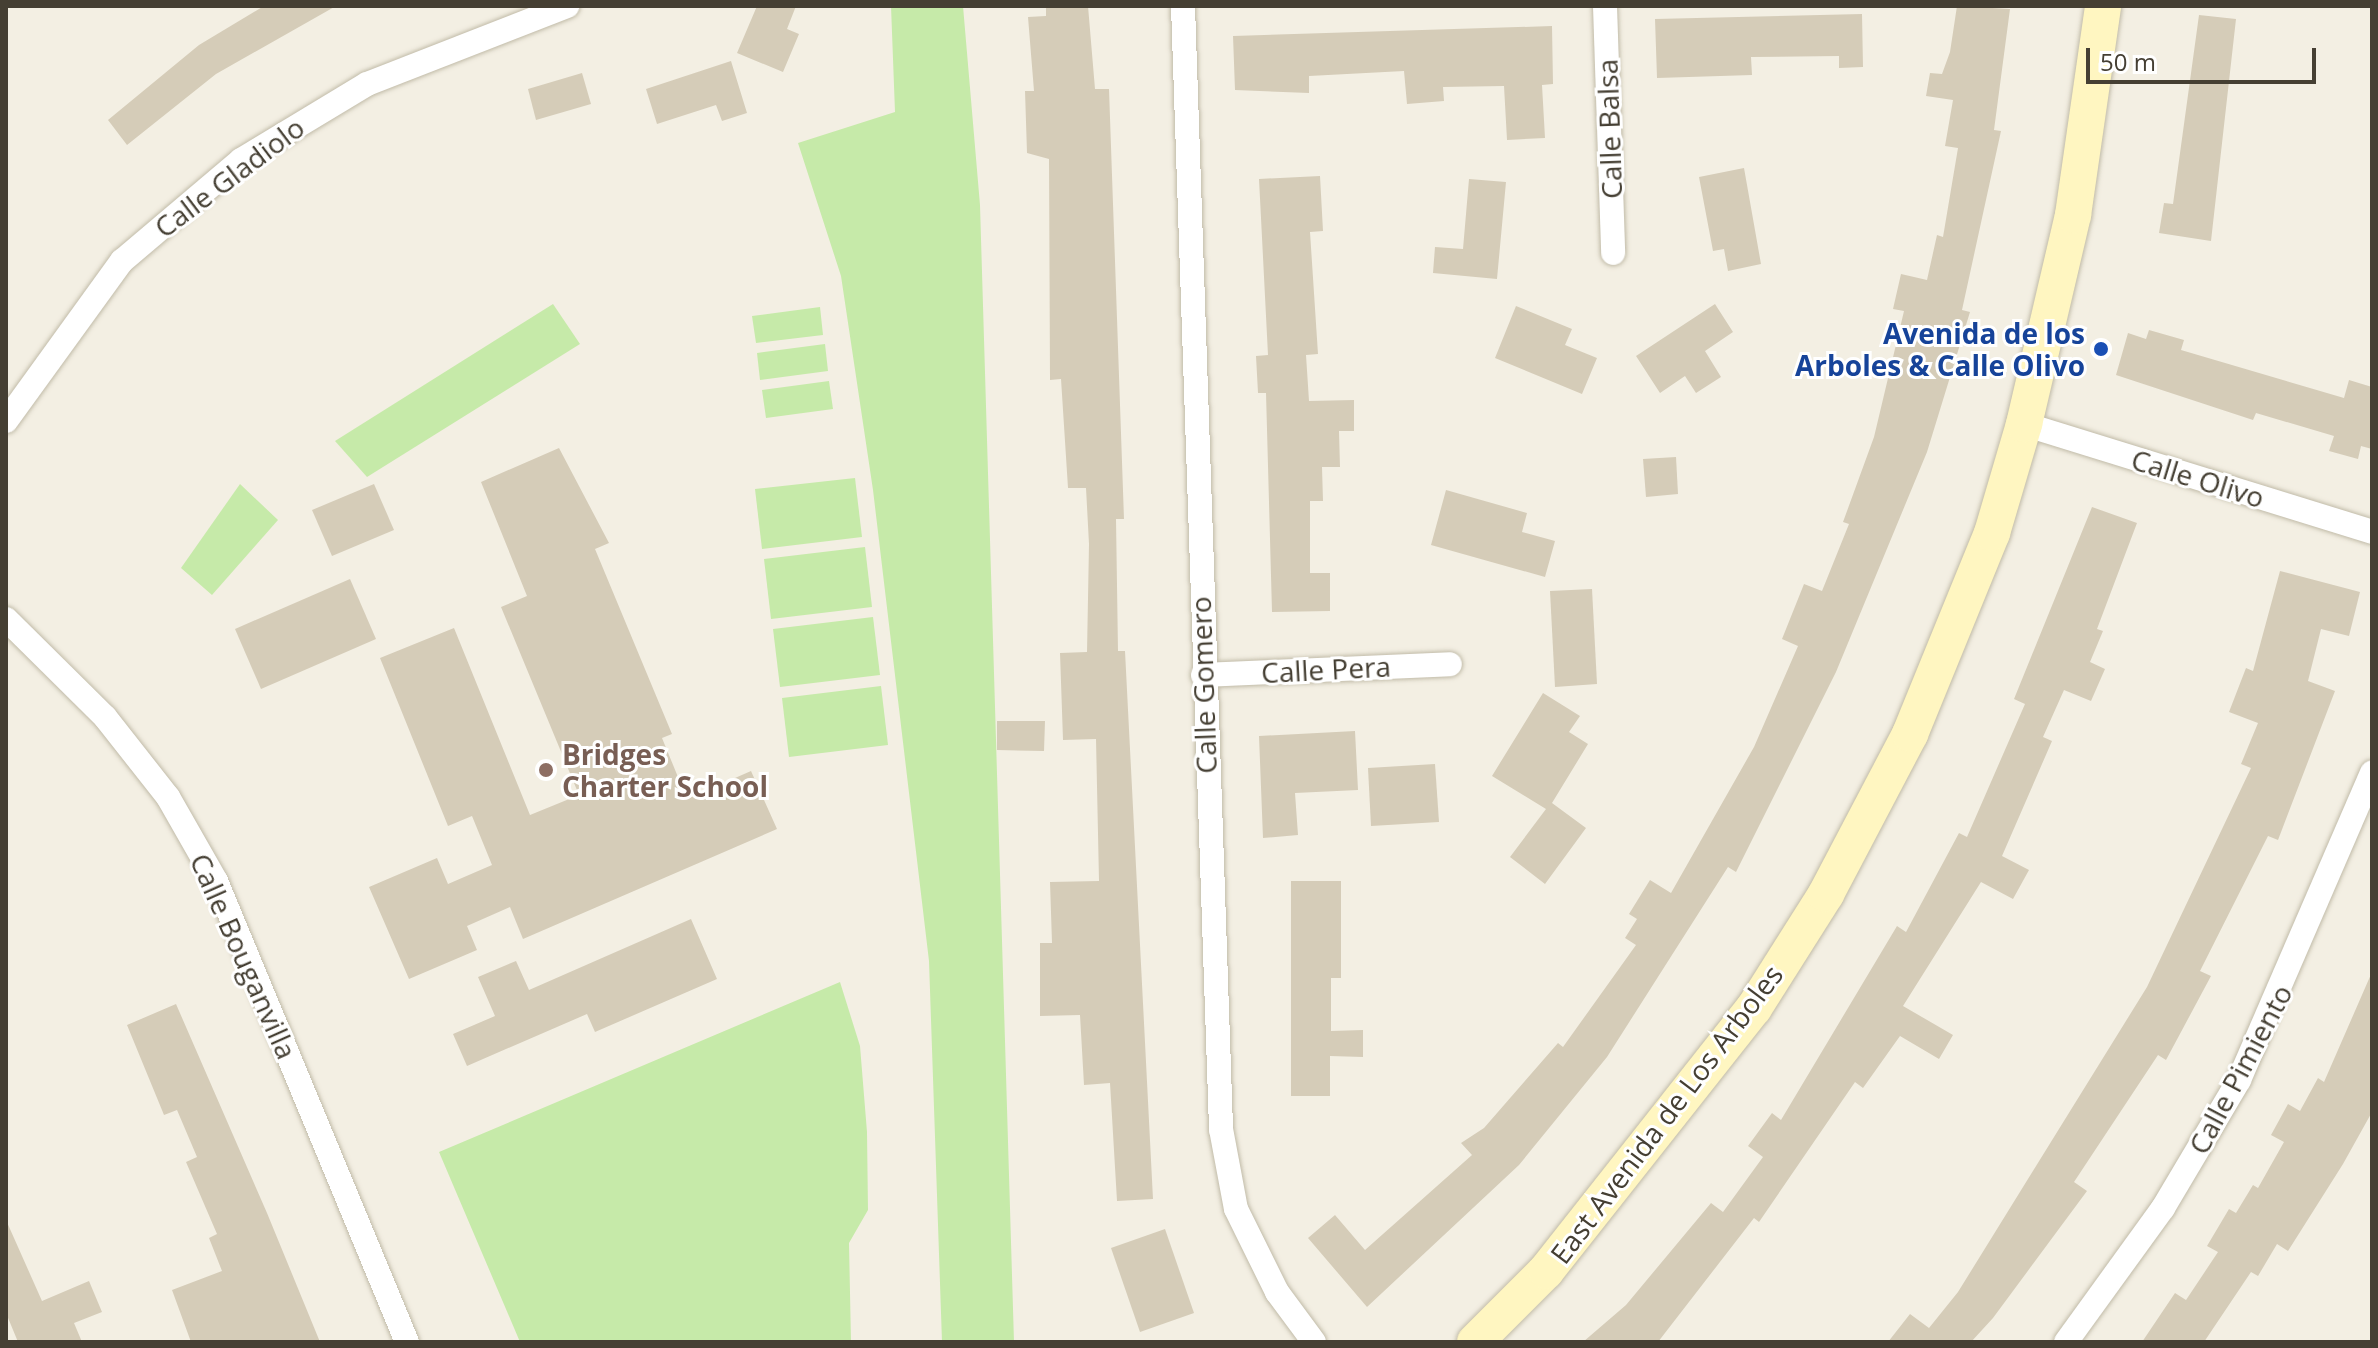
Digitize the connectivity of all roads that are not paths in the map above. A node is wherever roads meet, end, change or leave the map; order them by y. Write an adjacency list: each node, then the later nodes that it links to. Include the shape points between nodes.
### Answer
1 (567, 6): 6 (street, Calle Gladiolo, via 367,84 241,160 122,261)
2 (1183, 6): 11 (street, Calle Gomero)
3 (1605, 6): 5 (street, Calle Balsa)
4 (2103, 6): 7 (main road, East Avenida de Los Arboles, via 2073,215)
5 (1613, 253)
6 (6, 421)
7 (2024, 424): 8 (street, Calle Olivo); 15 (main road, East Avenida de Los Arboles, via 1953,636 1826,894 1754,1008 1692,1089 1546,1271)
8 (2372, 532)
9 (6, 619): 13 (street, Calle Bouganvilla, via 114,728 168,797 216,881)
10 (1450, 664): 11 (street, Calle Pera)
11 (1203, 675): 14 (street, Calle Gomero, via 1221,1129 1236,1209 1277,1292)
12 (2372, 773): 16 (street, Calle Pimiento, via 2239,1080 2163,1208)
13 (407, 1342)
14 (1314, 1342)
15 (1475, 1342)
16 (2066, 1342)

